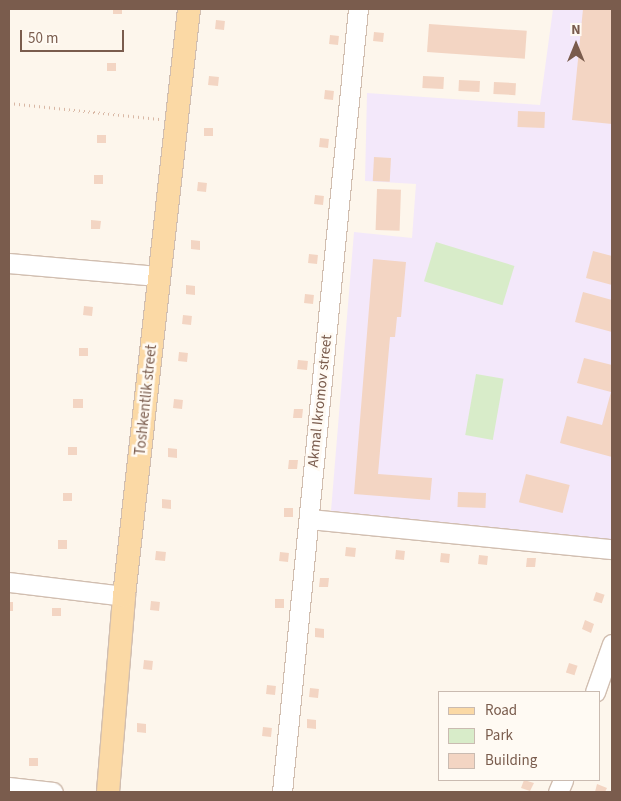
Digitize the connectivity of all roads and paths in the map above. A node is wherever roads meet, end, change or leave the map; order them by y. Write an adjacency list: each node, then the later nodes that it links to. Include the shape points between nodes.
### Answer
1 (189, 9): 4 (main road, Toshkentlik street)
2 (358, 9): 7 (street, Akmal Ikromov street)
3 (9, 103): 4 (path)
4 (174, 121): 6 (main road, Toshkentlik street)
5 (9, 263): 6 (street)
6 (159, 276): 10 (main road, Toshkentlik street)
7 (309, 519): 8 (street); 16 (street, Akmal Ikromov street)
8 (612, 549)
9 (9, 582): 10 (street)
10 (124, 596): 15 (main road, Toshkentlik street)
11 (612, 644): 12 (street)
12 (595, 691)
13 (9, 787): 14 (street)
14 (53, 792)
15 (108, 792)
16 (282, 792)

